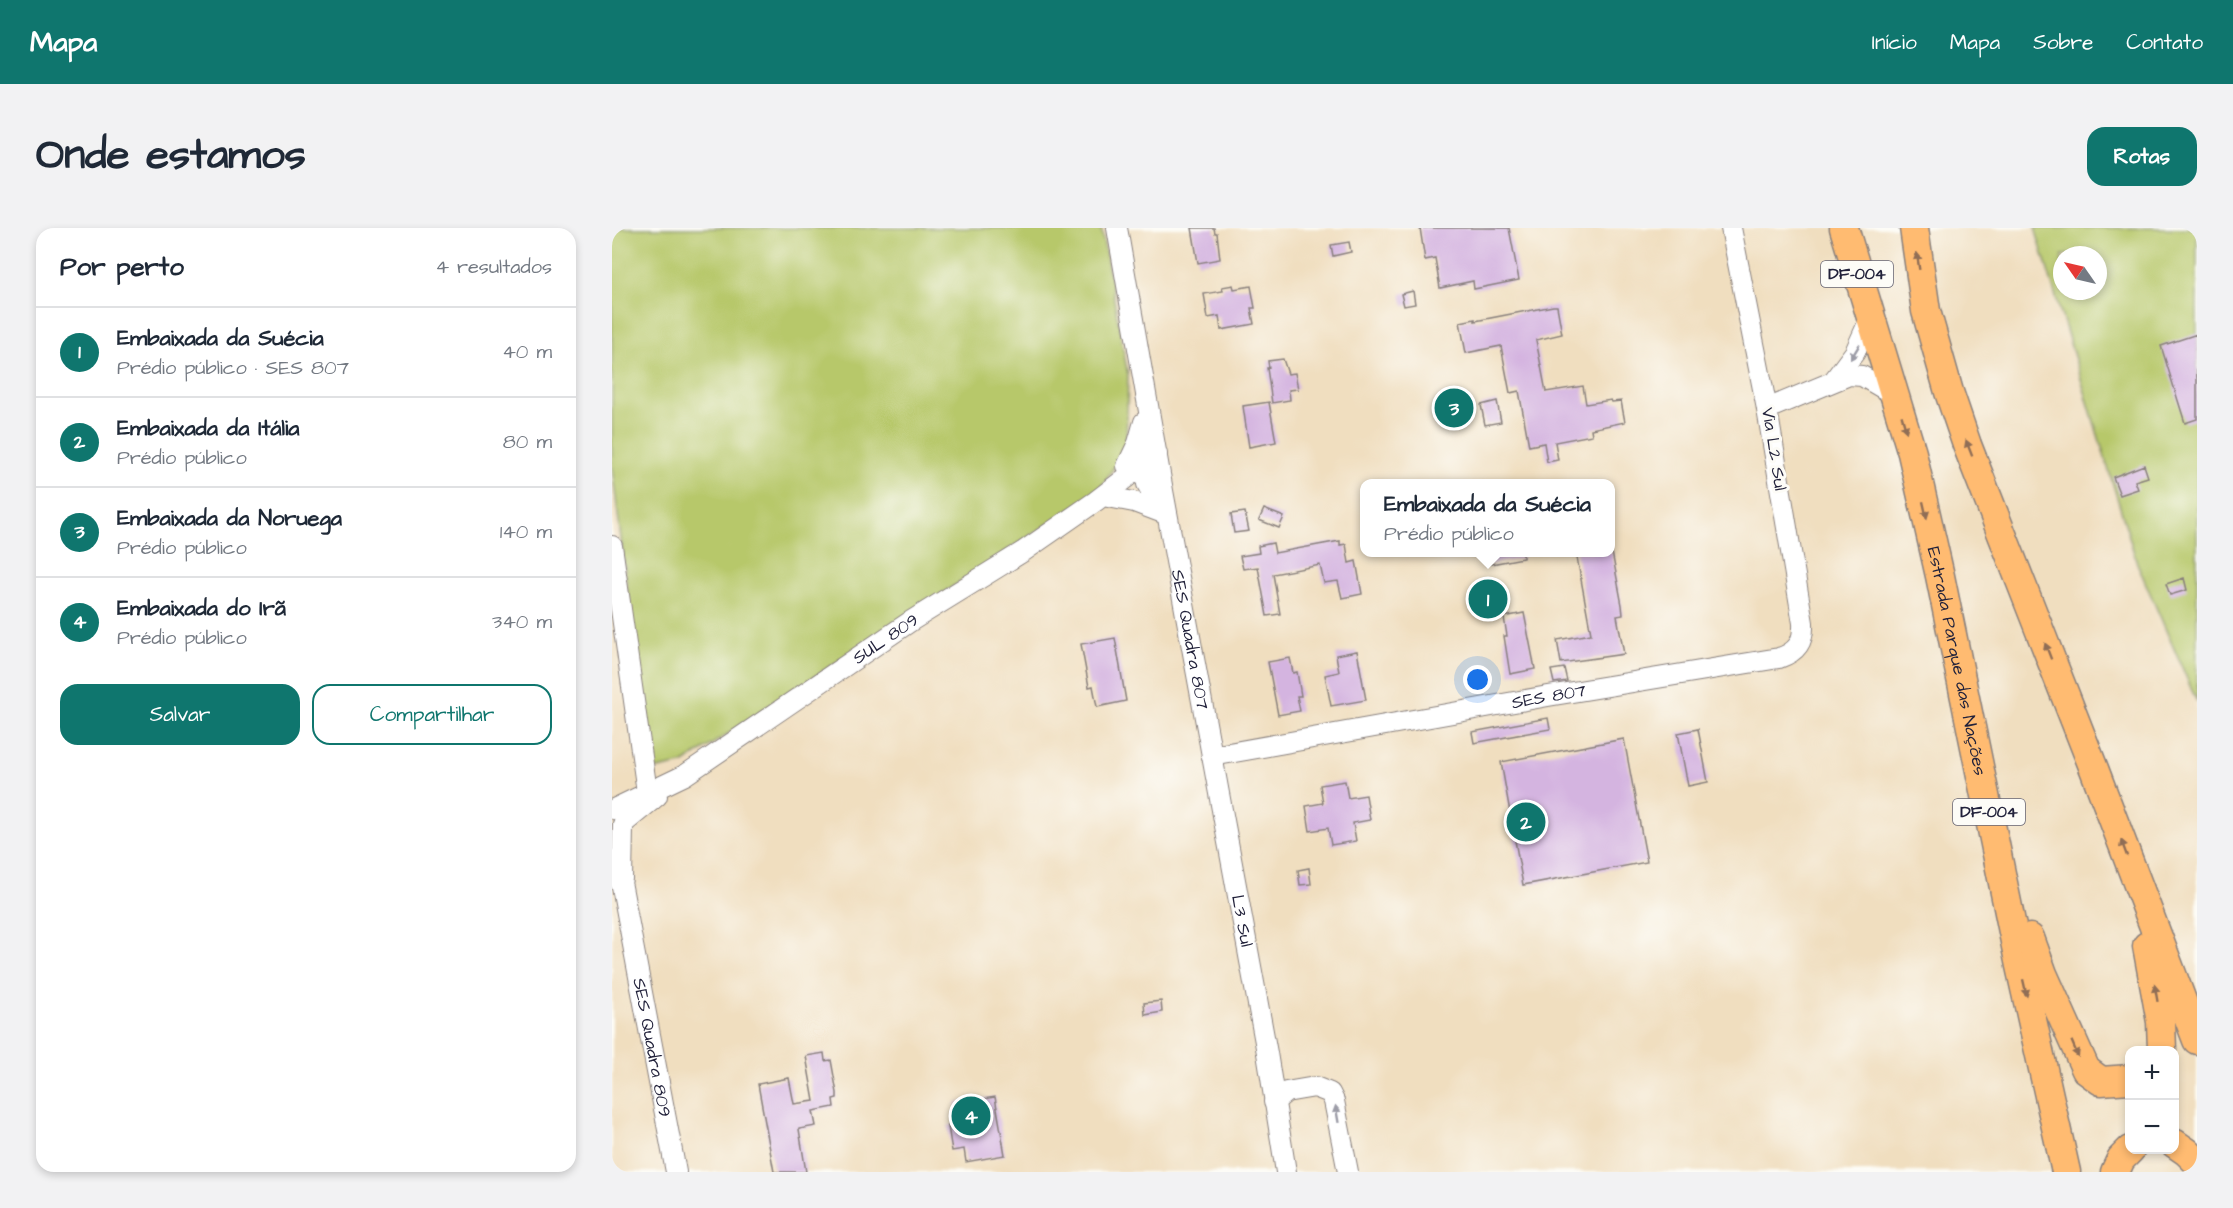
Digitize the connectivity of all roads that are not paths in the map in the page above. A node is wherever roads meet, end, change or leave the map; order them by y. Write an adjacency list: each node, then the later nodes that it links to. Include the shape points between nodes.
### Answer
1 (1118, 228): 7 (street, SES Quadra 807)
2 (1731, 228): 9 (street, Via L2 Sul)
3 (1844, 228): 5 (highway, Estrada Parque das Nações / DF-004)
4 (1914, 228): 22 (highway, DF-004, one-way to 4, via 1967,445 1926,311)
5 (1870, 319): 6 (street, one-way to 6, via 1855,352); 8 (highway, Estrada Parque das Nações / DF-004)
6 (1834, 380): 8 (street, via 1862,376); 9 (street)
7 (1147, 395): 10 (street, SES Quadra 807); 11 (street, SES Quadra 807)
8 (1896, 396): 20 (highway, Estrada Parque das Nações / DF-004, one-way to 20, via 1940,576)
9 (1767, 408): 16 (street, Via L2 Sul, via 1803,623 1798,647)
10 (1144, 422): 11 (street, SES Quadra 807); 13 (street, via 1138,443)
11 (1150, 459): 12 (street, SES Quadra 807); 13 (street, SUL 809)
12 (1154, 482): 13 (street, SUL 809); 14 (street, SES Quadra 807)
13 (1107, 494): 14 (street); 18 (street, SUL 809)
14 (1166, 518): 17 (street, SES Quadra 807)
15 (612, 546): 18 (street)
16 (1779, 658): 17 (street, SES 807)
17 (1212, 756): 27 (street, L3 Sul)
18 (649, 796): 19 (street, SUL 809)
19 (617, 820): 23 (street, SES Quadra 809)
20 (1994, 837): 26 (highway, one-way to 26, via 2043,974 2081,1063 2101,1081); 34 (highway, Estrada Parque das Nações / DF-004, one-way to 34)
21 (613, 864): 23 (street, SES Quadra 809)
22 (2134, 875): 24 (highway, DF-004); 25 (highway, one-way to 22, via 2161,1022)
23 (622, 887): 31 (street, SES Quadra 809)
24 (2197, 1040)
25 (2162, 1046)
26 (2125, 1079)
27 (1277, 1093): 32 (street, L3 Sul); 33 (street, one-way to 27, via 1330,1093 1315,1087)
28 (2179, 1146): 30 (highway)
29 (2126, 1154): 35 (highway)
30 (2197, 1162)
31 (676, 1172)
32 (1286, 1172)
33 (1347, 1172)
34 (2066, 1172)
35 (2115, 1172)

